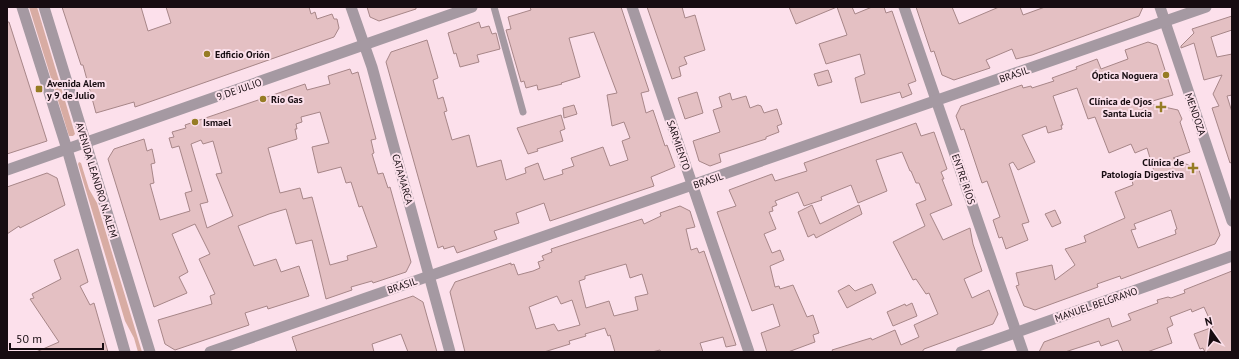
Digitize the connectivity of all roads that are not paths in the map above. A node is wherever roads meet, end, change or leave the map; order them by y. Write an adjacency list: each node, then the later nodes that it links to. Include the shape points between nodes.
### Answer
1 (22, 7): 15 (street, AVENIDA LEANDRO N. ALEM)
2 (44, 7): 14 (street, AVENIDA LEANDRO N. ALEM)
3 (351, 7): 11 (street, CATAMARCA)
4 (472, 7): 11 (street, 9 DE JULIO)
5 (494, 7): 13 (lane)
6 (632, 7): 17 (street, SARMIENTO)
7 (904, 7): 12 (street, ENTRE RÍOS)
8 (1160, 7): 10 (street, MENDOZA)
9 (1206, 7): 10 (street, BRASIL)
10 (1164, 21): 12 (street, BRASIL); 18 (street, MENDOZA)
11 (364, 45): 14 (street, 9 DE JULIO); 20 (street, CATAMARCA)
12 (937, 101): 17 (street, BRASIL); 21 (street, ENTRE RÍOS)
13 (523, 112)
14 (86, 143): 15 (street, 9 DE JULIO); 23 (street, AVENIDA LEANDRO N. ALEM)
15 (67, 150): 16 (street, 9 DE JULIO); 22 (street, AVENIDA LEANDRO N. ALEM)
16 (7, 170)
17 (692, 185): 20 (street, BRASIL); 26 (street, SARMIENTO)
18 (1232, 221)
19 (1232, 256): 21 (street, MANUEL BELGRANO)
20 (430, 276): 24 (street, BRASIL); 25 (street, CATAMARCA)
21 (1016, 332): 27 (street, MANUEL BELGRANO); 28 (street, ENTRE RÍOS)
22 (125, 352)
23 (150, 352)
24 (210, 352)
25 (450, 352)
26 (749, 352)
27 (961, 352)
28 (1023, 352)

